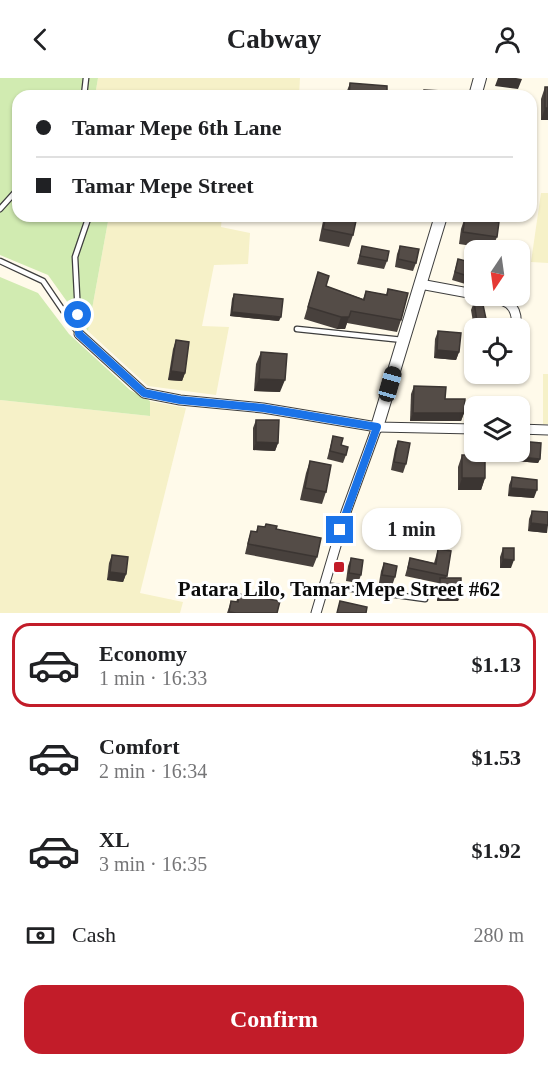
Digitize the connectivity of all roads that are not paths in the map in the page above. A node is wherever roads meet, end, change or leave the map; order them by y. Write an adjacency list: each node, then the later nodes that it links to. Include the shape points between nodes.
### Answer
1 (12, 196): 2 (lane)
2 (0, 209)
3 (87, 222): 9 (lane, via 75,257)
4 (439, 222): 6 (street)
5 (0, 261): 9 (lane, via 43,281)
6 (420, 284): 7 (street); 10 (street)
7 (464, 292)
8 (297, 329): 10 (lane)
9 (79, 334): 11 (street, via 144,393)
10 (403, 340): 11 (street)
11 (377, 427): 12 (street); 15 (street)
12 (464, 429)
13 (530, 429): 14 (street)
14 (548, 430)
15 (324, 585): 16 (lane); 17 (street)
16 (425, 599)
17 (316, 613)

